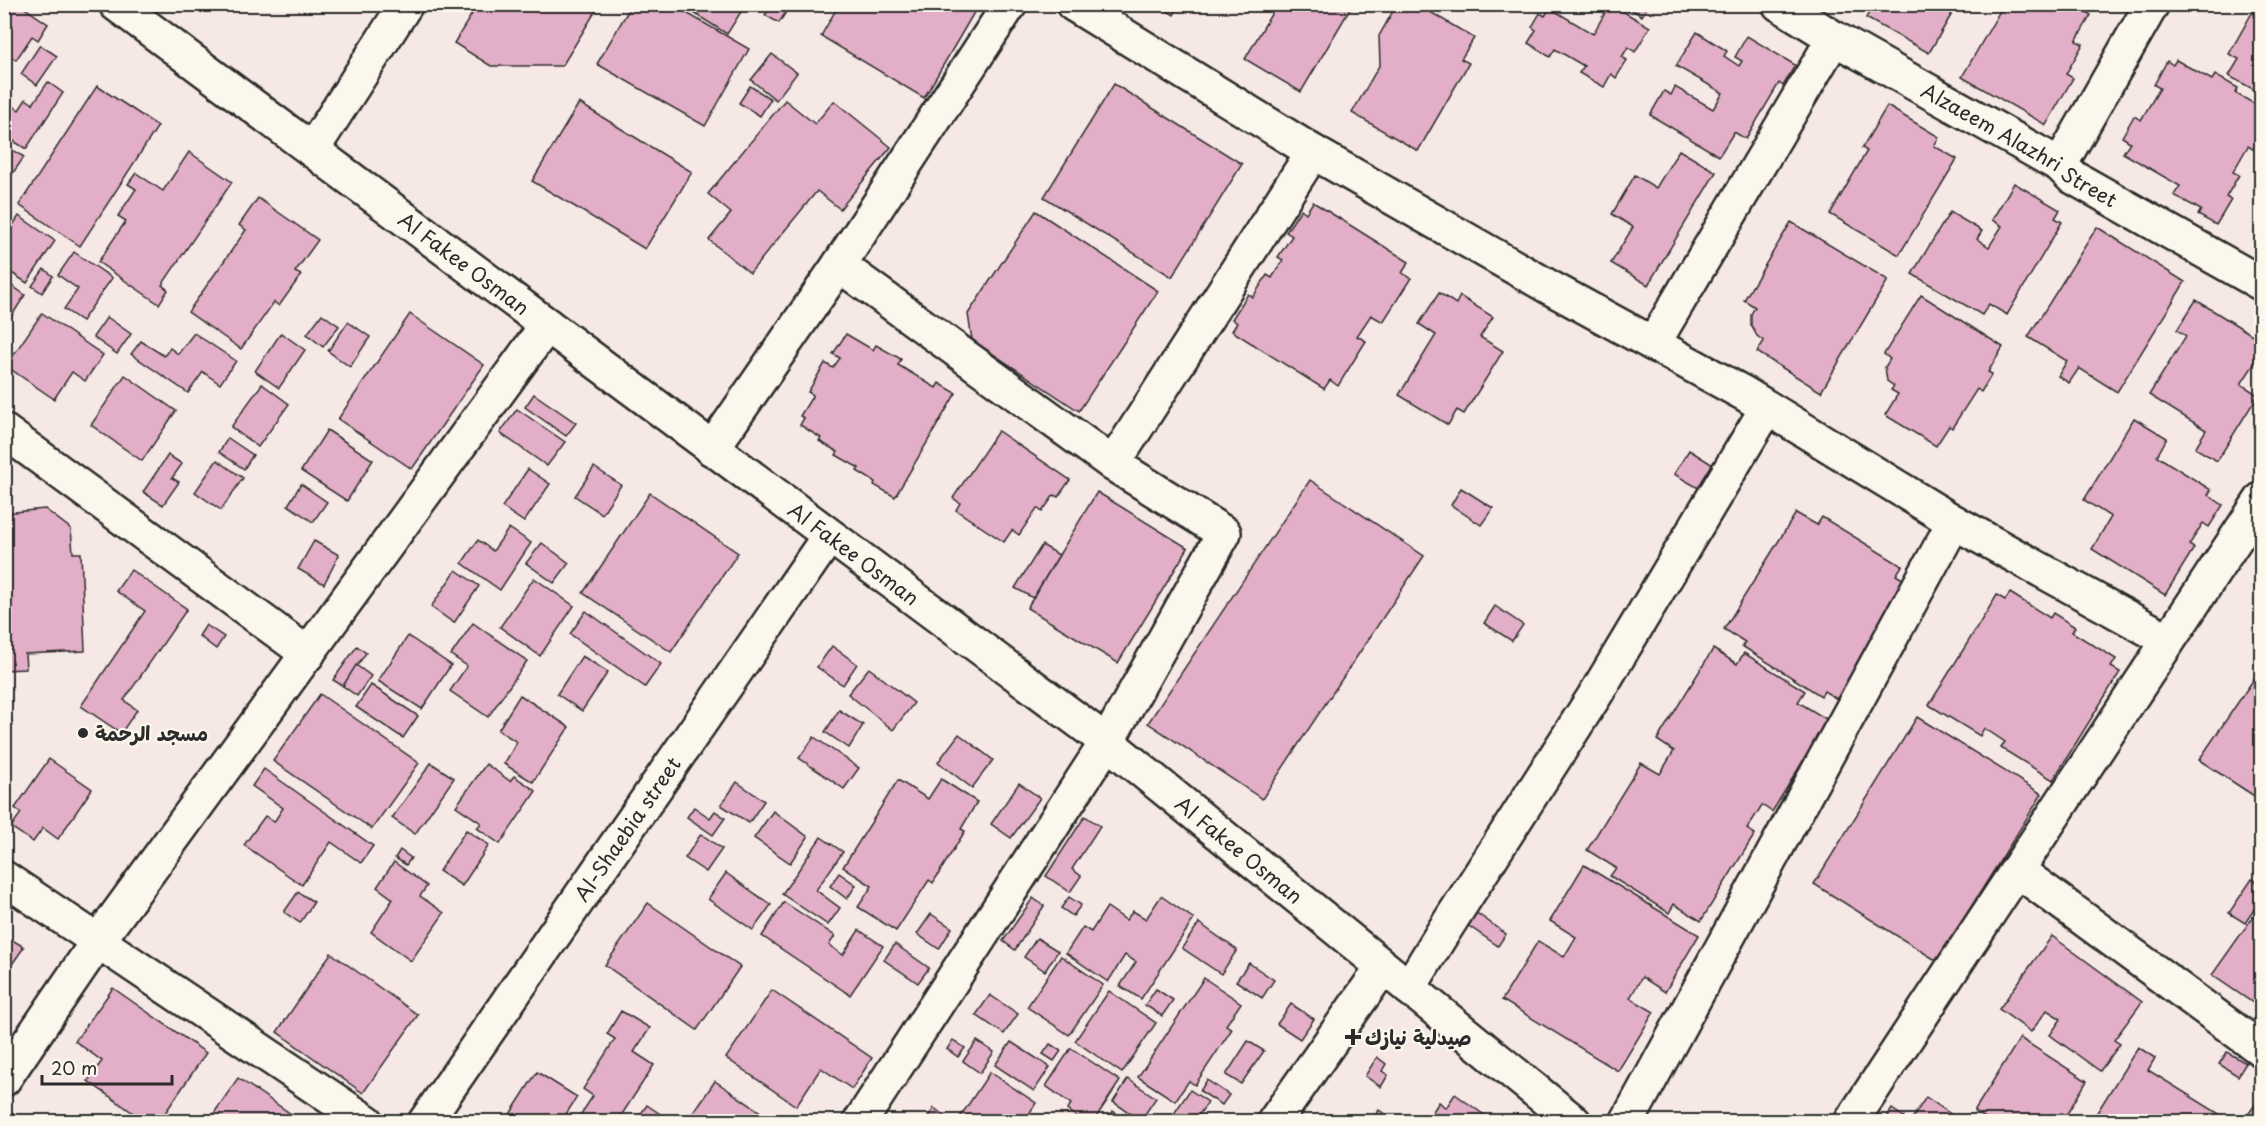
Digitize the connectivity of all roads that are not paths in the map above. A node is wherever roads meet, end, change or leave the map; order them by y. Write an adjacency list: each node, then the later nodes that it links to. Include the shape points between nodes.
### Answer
1 (116, 4): 8 (street, Al Fakee Osman)
2 (406, 4): 8 (street)
3 (1010, 4): 11 (street)
4 (1073, 4): 9 (street)
5 (1779, 4): 7 (street, Alzaeem Alazhri Street)
6 (2152, 4): 10 (street)
7 (1834, 38): 10 (street, Alzaeem Alazhri Street); 14 (street)
8 (312, 150): 13 (street, Al Fakee Osman)
9 (1313, 152): 14 (street); 18 (street)
10 (2061, 165): 12 (street, Alzaeem Alazhri Street, via 2071,176)
11 (839, 265): 17 (street); 18 (street)
12 (2262, 284)
13 (547, 326): 17 (street, Al Fakee Osman); 23 (street)
14 (1653, 344): 15 (street)
15 (1767, 408): 20 (street); 29 (street, via 1597,692)
16 (4, 431): 23 (street)
17 (712, 449): 21 (street, Al Fakee Osman)
18 (1113, 464): 24 (street, via 1224,533)
19 (2262, 499): 22 (street)
20 (1954, 522): 22 (street); 37 (street)
21 (829, 536): 24 (street, Al Fakee Osman); 33 (street, Al-Shaebia street)
22 (2168, 640): 25 (street)
23 (308, 654): 27 (street)
24 (1107, 742): 28 (street, Al Fakee Osman); 34 (street)
25 (2017, 870): 30 (street); 38 (street)
26 (4, 878): 27 (street)
27 (98, 941): 31 (street); 32 (street)
28 (1383, 967): 29 (street, Al Fakee Osman); 35 (street)
29 (1409, 988): 36 (street, Al Fakee Osman)
30 (2262, 1050)
31 (4, 1079)
32 (367, 1122)
33 (425, 1122)
34 (860, 1122)
35 (1274, 1122)
36 (1574, 1122)
37 (1627, 1122)
38 (1851, 1122)

